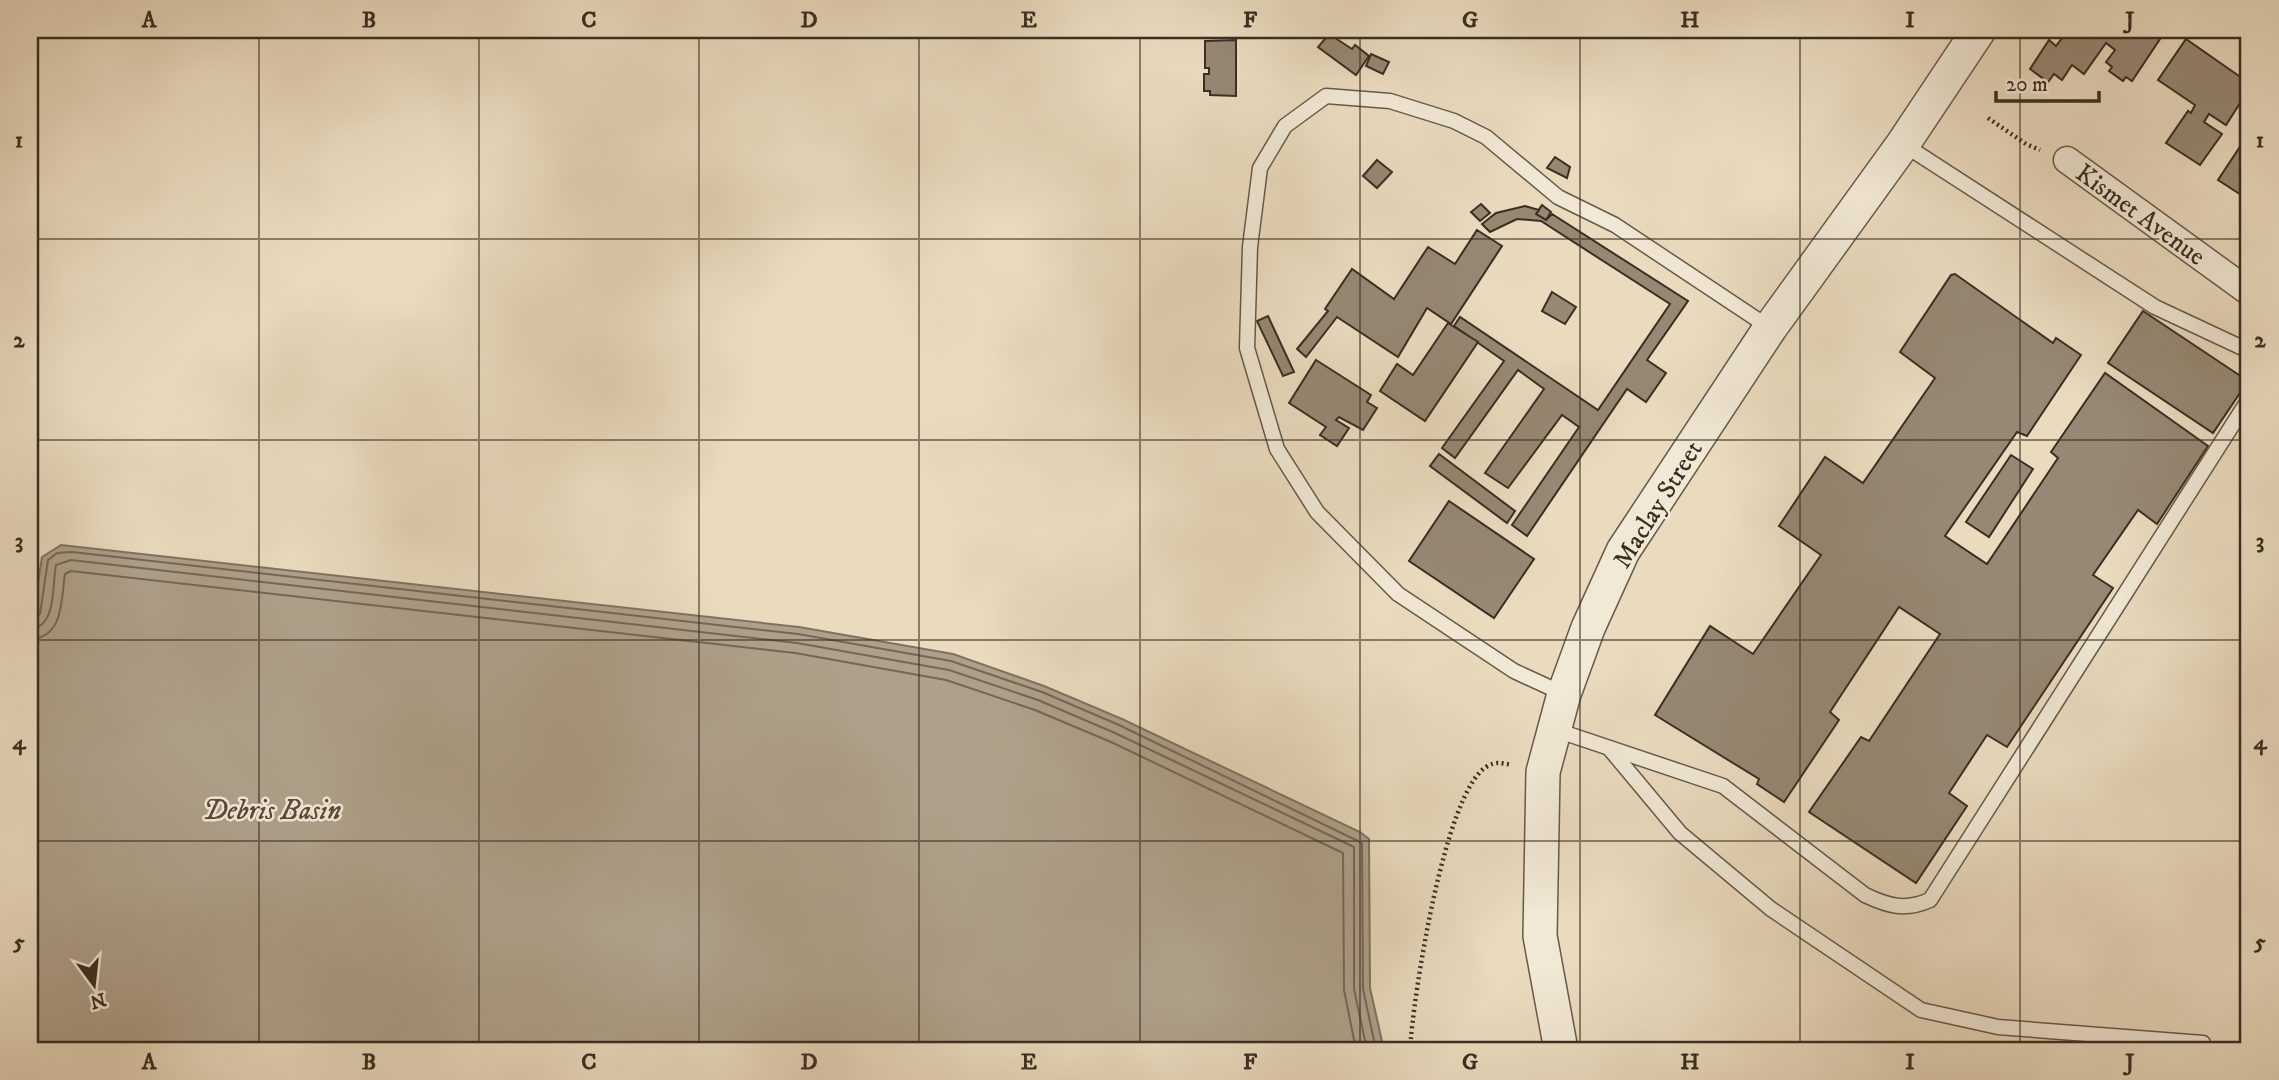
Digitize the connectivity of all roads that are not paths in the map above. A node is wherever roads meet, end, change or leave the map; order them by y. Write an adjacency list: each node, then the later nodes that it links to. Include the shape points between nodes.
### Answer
1 (1979, 30): 2 (street, Maclay Street)
2 (1903, 144): 5 (street, Maclay Street); 6 (lane, via 2155,307)
3 (2067, 160): 4 (street, Kismet Avenue)
4 (2249, 292)
5 (1770, 328): 8 (street, Maclay Street, via 1623,551); 8 (lane, via 1615,225 1558,197 1486,137 1454,121 1390,101 1326,96 1285,126 1260,168 1250,247 1247,348 1277,449 1317,512 1398,594 1514,671)
6 (2249, 351)
7 (2249, 400): 10 (lane, via 1930,900 1903,907 1882,904 1723,786)
8 (1564, 694): 9 (street, Maclay Street)
9 (1556, 730): 10 (lane); 12 (street, Maclay Street, via 1543,772 1541,936)
10 (1608, 747): 11 (lane, via 1690,842 1771,909 1921,1010 1998,1027)
11 (2203, 1043)
12 (1561, 1050)

